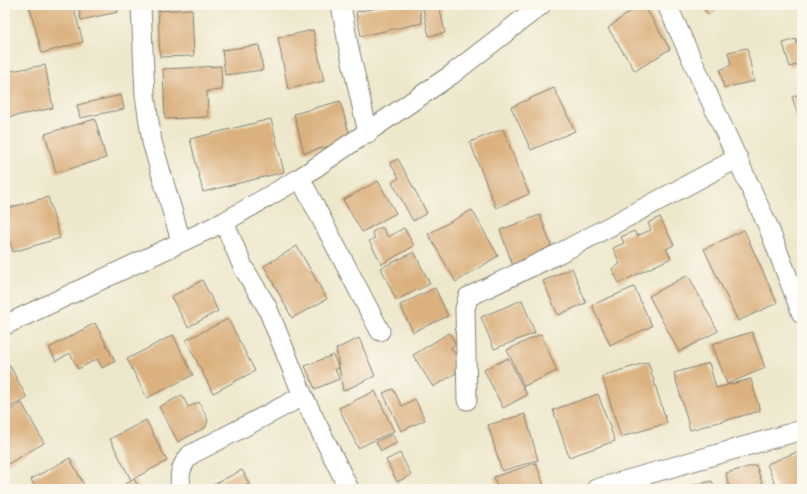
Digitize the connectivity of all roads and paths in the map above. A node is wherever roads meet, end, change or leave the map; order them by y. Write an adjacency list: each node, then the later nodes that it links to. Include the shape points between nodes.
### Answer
1 (141, 5): 9 (street, via 145,95 152,142)
2 (341, 5): 5 (street)
3 (541, 5): 5 (street, via 451,75)
4 (667, 5): 6 (street)
5 (368, 133): 7 (street)
6 (738, 158): 10 (street); 14 (street, via 560,253 468,297 465,309)
7 (300, 178): 8 (street); 12 (street)
8 (224, 222): 9 (street); 13 (street, via 244,268 267,307)
9 (181, 241): 11 (street)
10 (802, 314)
11 (5, 325)
12 (380, 331)
13 (303, 396): 16 (street, via 190,455 181,466); 17 (street)
14 (467, 400)
15 (802, 430): 18 (street)
16 (181, 489)
17 (349, 489)
18 (596, 489)

